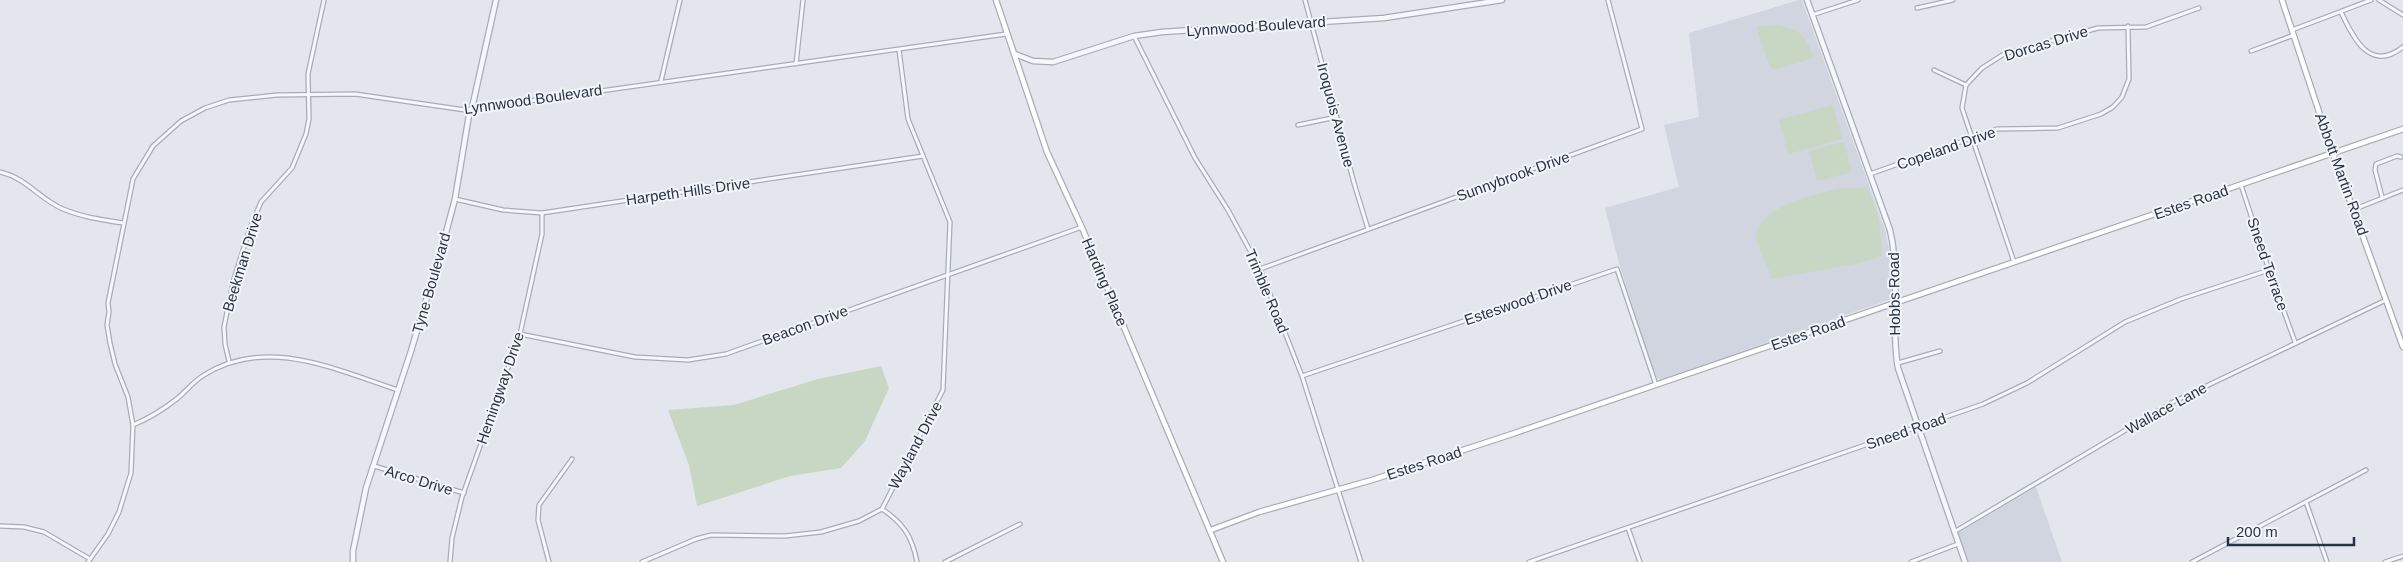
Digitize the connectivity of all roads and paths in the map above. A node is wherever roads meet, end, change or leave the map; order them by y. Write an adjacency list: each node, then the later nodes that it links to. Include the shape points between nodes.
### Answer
1 (324, 0): 34 (street, Beekman Drive, via 311,56)
2 (496, 0): 35 (street, Tyne Boulevard)
3 (680, 0): 32 (street)
4 (803, 0): 30 (street)
5 (996, 0): 23 (main road, Harding Place)
6 (1305, 0): 20 (street, Iroquois Avenue)
7 (1502, 0): 20 (street, Lynnwood Boulevard, via 1384,18)
8 (1608, 0): 53 (street, Sunnybrook Drive, via 1642,129)
9 (1807, 0): 18 (street, Hobbs Road)
10 (1858, 0): 18 (street)
11 (1953, 0): 15 (street)
12 (2282, 0): 22 (main road, Abbott Martin Road)
13 (2371, 0): 17 (street)
14 (2379, 0): 19 (street)
15 (1917, 8)
16 (2200, 8): 21 (street, Dorcas Drive, via 2146,27)
17 (2341, 12): 22 (street); 26 (street, via 2365,51 2372,55 2391,54)
18 (1812, 15): 44 (street, Hobbs Road)
19 (2403, 15)
20 (1312, 22): 25 (street, Lynnwood Boulevard); 36 (street, Iroquois Avenue)
21 (2128, 26): 33 (street, Dorcas Drive, via 2098,28 2004,54 1982,68); 39 (street, Copeland Drive, via 2129,78 2122,97 2113,107 2058,128 1997,130)
22 (2292, 30): 24 (main road, Abbott Martin Road)
23 (1006, 34): 27 (street, Lynnwood Boulevard); 29 (main road, Harding Place)
24 (2294, 35): 28 (street); 40 (main road, Abbott Martin Road)
25 (1134, 36): 29 (street, Lynnwood Boulevard, via 1053,62 1032,61); 55 (street, Trimble Road, via 1195,158)
26 (2403, 47)
27 (899, 50): 30 (street, Lynnwood Boulevard); 41 (street, Wayland Drive, via 908,119)
28 (2251, 51)
29 (1015, 54): 52 (main road, Harding Place, via 1023,86 1048,153)
30 (796, 64): 32 (street, Lynnwood Boulevard)
31 (1934, 70): 33 (street)
32 (661, 81): 35 (street, Lynnwood Boulevard)
33 (1966, 85): 39 (street, via 1962,108)
34 (308, 94): 35 (street, Lynnwood Boulevard, via 355,94 420,105); 51 (street, Lynnwood Boulevard, via 229,100 181,121 153,146 133,179); 64 (street, Beekman Drive, via 306,134 292,168 261,202 233,282 224,326)
35 (472, 108): 48 (street, Tyne Boulevard)
36 (1337, 117): 37 (street); 53 (street, Iroquois Avenue)
37 (1298, 125)
38 (2403, 129): 40 (main road, Estes Road)
39 (1971, 138): 44 (street, Copeland Drive); 54 (street)
40 (2333, 154): 45 (main road, Estes Road); 49 (main road, Abbott Martin Road)
41 (923, 156): 50 (street, Harpeth Hills Drive); 57 (street, Wayland Drive, via 950,222)
42 (2401, 157): 47 (street, via 2376,164)
43 (0, 172): 51 (street, via 26,182 63,209)
44 (1870, 174): 59 (street, Hobbs Road, via 1894,247)
45 (2241, 185): 54 (main road, Estes Road); 56 (street, Sneed Terrace)
46 (2403, 190): 47 (street)
47 (2382, 197): 49 (street)
48 (454, 199): 50 (street, Harpeth Hills Drive, via 503,210); 68 (street, Tyne Boulevard, via 430,292)
49 (2354, 209): 58 (main road, Abbott Martin Road)
50 (542, 213): 60 (street, Hemingway Drive, via 542,234)
51 (123, 223): 69 (street, Lynnwood Boulevard, via 107,325 115,364 128,397)
52 (1082, 227): 57 (street, Beacon Drive); 81 (main road, Harding Place)
53 (1368, 228): 55 (street, Sunnybrook Drive)
54 (2014, 262): 59 (main road, Estes Road)
55 (1260, 269): 66 (street, Trimble Road)
56 (2269, 270): 61 (street, Sneed Terrace); 70 (street, Sneed Road, via 2144,314 2106,332 2014,390)
57 (948, 273): 60 (street, Beacon Drive, via 726,354 688,360 634,357); 77 (street, Wayland Drive, via 944,390)
58 (2386, 300): 61 (street, Wallace Lane); 62 (main road, Abbott Martin Road)
59 (1896, 302): 65 (street, Hobbs Road); 67 (main road, Estes Road)
60 (520, 334): 75 (street, Hemingway Drive)
61 (2296, 342): 82 (street, Wallace Lane, via 2173,402)
62 (2403, 347)
63 (1940, 351): 65 (street)
64 (229, 361): 68 (street, via 273,356 304,360); 69 (street, via 193,382 180,397 150,418)
65 (1897, 363): 70 (street, Hobbs Road)
66 (1302, 376): 67 (street, Esteswood Drive, via 1617,269); 74 (street, Trimble Road)
67 (1656, 386): 74 (main road, Estes Road)
68 (398, 390): 72 (street, Tyne Boulevard)
69 (132, 425): 85 (street, Lynnwood Boulevard, via 131,473 119,512)
70 (1917, 428): 80 (street, Sneed Road); 82 (street, Hobbs Road)
71 (572, 459): 88 (street, via 539,505 538,520)
72 (374, 466): 75 (street, Arco Drive); 86 (street, Tyne Boulevard, via 366,488)
73 (2366, 470): 76 (street)
74 (1338, 490): 81 (main road, Estes Road, via 1259,512); 93 (street, Trimble Road)
75 (464, 493): 87 (street, Hemingway Drive, via 455,523)
76 (2306, 502): 98 (street); 99 (street)
77 (882, 508): 89 (street, via 859,521 821,532 785,536 711,535); 90 (street, via 901,522 915,550)
78 (1020, 524): 91 (street)
79 (0, 526): 85 (street, via 44,532)
80 (1628, 528): 94 (street, Sneed Road); 95 (street)
81 (1211, 530): 92 (main road, Harding Place)
82 (1954, 532): 83 (street, Hobbs Road)
83 (1958, 544): 96 (street); 97 (street, Hobbs Road)
84 (2403, 556): 100 (street)
85 (89, 560)
86 (353, 562)
87 (450, 562)
88 (550, 562)
89 (642, 562)
90 (917, 562)
91 (944, 562)
92 (1223, 562)
93 (1361, 562)
94 (1529, 562)
95 (1640, 562)
96 (1912, 562)
97 (1965, 562)
98 (2192, 562)
99 (2327, 562)
100 (2385, 562)

